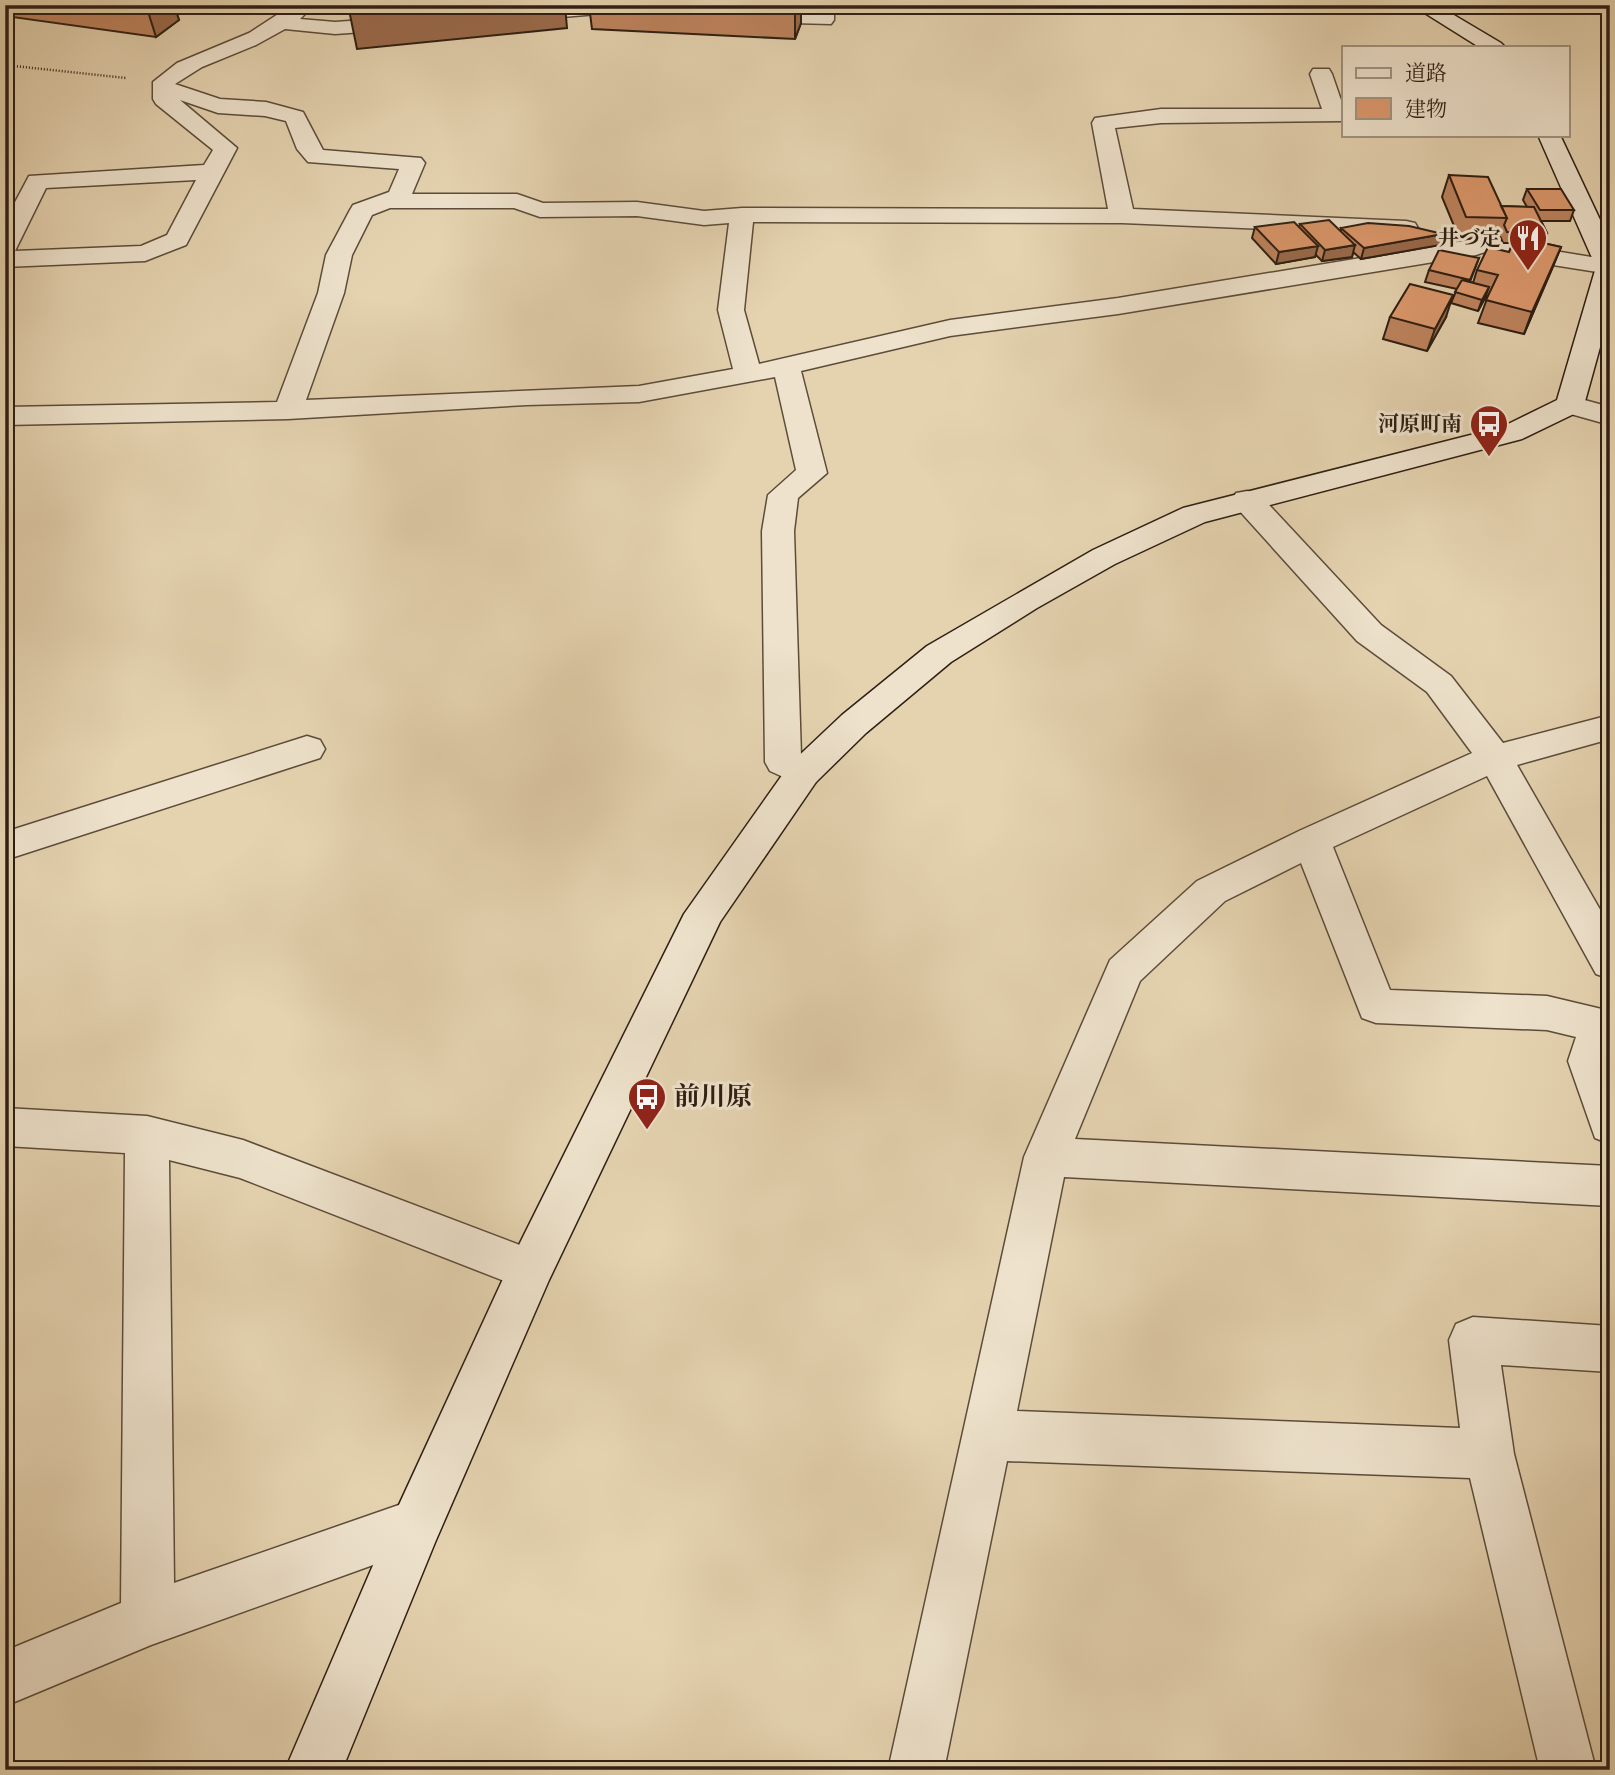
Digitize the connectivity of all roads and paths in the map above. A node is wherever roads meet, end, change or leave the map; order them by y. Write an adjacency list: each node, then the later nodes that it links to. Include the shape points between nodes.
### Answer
1 (304, 5): 8 (street)
2 (824, 5): 5 (street, via 824,20)
3 (1422, 5): 9 (street)
4 (664, 12): 6 (street, via 598,8)
5 (731, 15)
6 (487, 17)
7 (432, 21): 8 (street, via 335,28)
8 (282, 23): 12 (street, via 250,41 183,65)
9 (1492, 46)
10 (5, 65): 12 (path)
11 (1321, 74): 17 (street, via 1335,116 1161,116 1103,123)
12 (164, 85): 14 (street, via 164,99 225,148); 15 (street, via 218,106 266,109 295,117 316,157 413,163 398,197)
13 (1549, 136): 21 (street)
14 (213, 172): 18 (street, via 37,181); 20 (street, via 177,240 145,253)
15 (388, 201): 16 (street, via 516,201 540,210 637,209 704,218); 25 (street, via 362,210 339,255 331,293)
16 (742, 215): 17 (street); 23 (street, via 731,310)
17 (1122, 216): 19 (street, via 1414,229)
18 (5, 247)
19 (1476, 247): 21 (street); 22 (street, via 1118,306 950,327)
20 (5, 259)
21 (1610, 267): 24 (street)
22 (786, 365): 23 (street); 32 (street, via 812,473 783,495 778,531 783,762)
23 (748, 375): 25 (street, via 639,394)
24 (1570, 405): 27 (street); 28 (street, via 1512,433)
25 (288, 410): 26 (street)
26 (5, 416)
27 (1610, 416)
28 (1247, 500): 31 (street, via 1370,633 1439,684); 32 (street, via 1195,515 1104,557 1004,614 939,654)
29 (1610, 727): 31 (street)
30 (307, 749): 34 (street)
31 (1495, 758): 33 (street); 35 (street)
32 (803, 773): 42 (street, via 704,914)
33 (1312, 841): 36 (street, via 1377,1006 1547,1013); 40 (street, via 1211,891 1124,971)
34 (5, 846)
35 (1610, 963)
36 (1605, 1027): 37 (street, via 1589,1061)
37 (1610, 1125)
38 (5, 1127): 39 (street)
39 (147, 1135): 42 (street, via 243,1159); 47 (street)
40 (1046, 1157): 41 (street); 44 (street)
41 (1610, 1186)
42 (530, 1270): 46 (street)
43 (1610, 1349): 45 (street, via 1473,1340)
44 (986, 1435): 45 (street); 50 (street)
45 (1489, 1454): 51 (street)
46 (416, 1525): 47 (street); 49 (street)
47 (148, 1619): 48 (street)
48 (5, 1679)
49 (313, 1770)
50 (916, 1770)
51 (1568, 1770)

